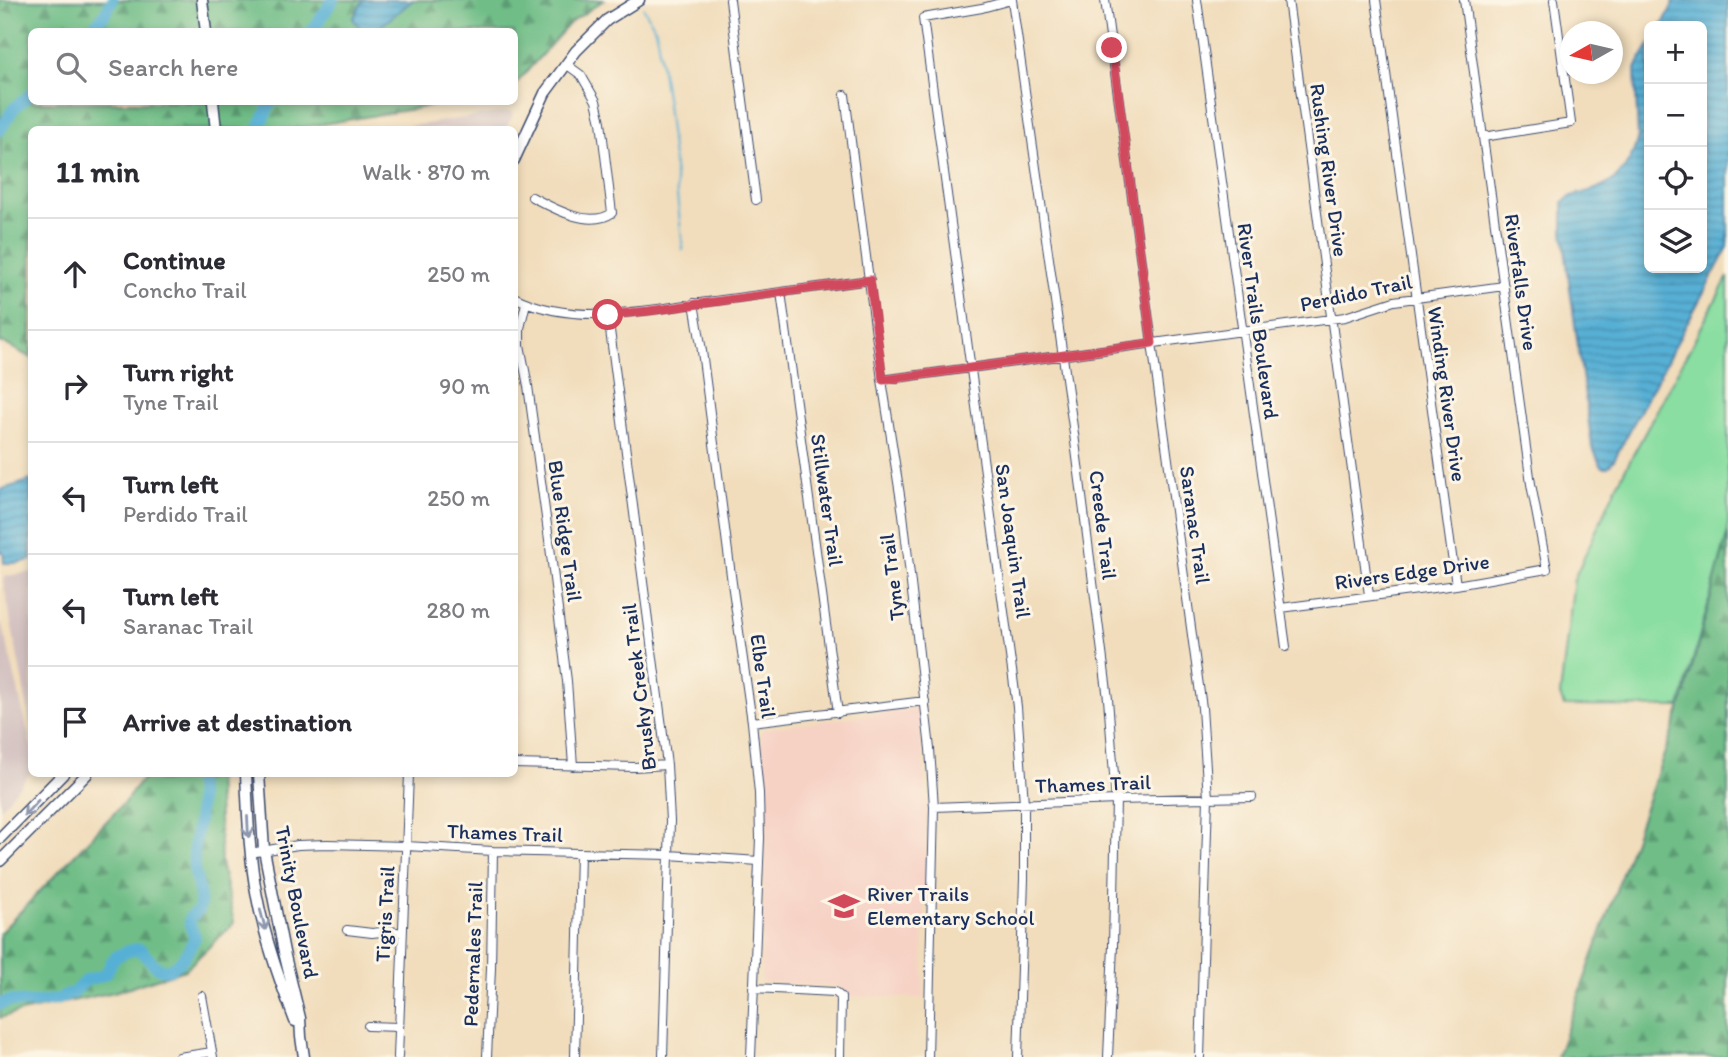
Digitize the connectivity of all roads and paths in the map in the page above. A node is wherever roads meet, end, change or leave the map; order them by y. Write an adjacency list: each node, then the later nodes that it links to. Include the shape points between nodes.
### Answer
1 (202, 0): 11 (main road)
2 (639, 0): 12 (main road, via 607,20)
3 (730, 0): 21 (street)
4 (1012, 0): 33 (street, Creede Trail); 34 (street, San Joaquin Trail, via 923,18)
5 (1105, 0): 32 (street, Saranac Trail)
6 (1197, 0): 31 (street, River Trails Boulevard)
7 (1288, 0): 30 (street, Rushing River Drive)
8 (1376, 0): 25 (street, Winding River Drive)
9 (1464, 0): 18 (street, Riverfalls Drive)
10 (1554, 0): 18 (street, via 1571,123)
11 (206, 28)
12 (566, 64): 13 (main road); 20 (street, via 581,75 596,101 612,213 597,219 579,217)
13 (545, 93): 17 (main road); 19 (main road)
14 (845, 96): 22 (street, Tyne Trail)
15 (213, 105): 16 (main road)
16 (216, 126)
17 (518, 135)
18 (1483, 137): 23 (street, Riverfalls Drive)
19 (518, 151)
20 (532, 197)
21 (756, 200)
22 (870, 280): 24 (street); 35 (street, Tyne Trail)
23 (1504, 286): 25 (street, Perdido Trail); 36 (street, Riverfalls Drive)
24 (781, 292): 28 (street); 42 (street, Stillwater Trail)
25 (1417, 297): 30 (street, Perdido Trail); 37 (street, Winding River Drive)
26 (518, 299): 27 (street)
27 (526, 303): 29 (street); 46 (street, Blue Ridge Trail, via 520,345 552,561)
28 (694, 303): 29 (street); 43 (street, Elbe Trail)
29 (608, 315): 45 (street, Brushy Creek Trail)
30 (1332, 319): 31 (street, Perdido Trail); 38 (street, Rushing River Drive)
31 (1242, 330): 32 (street, Perdido Trail); 39 (street, River Trails Boulevard)
32 (1152, 343): 33 (street, Perdido Trail); 53 (street, Saranac Trail, via 1202,708)
33 (1062, 355): 34 (street, Perdido Trail); 54 (street, Creede Trail, via 1108,699)
34 (971, 368): 35 (street, Perdido Trail); 55 (street, San Joaquin Trail, via 1017,708)
35 (883, 380): 41 (street, Tyne Trail)
36 (1547, 569): 37 (street, Rivers Edge Drive)
37 (1456, 585): 38 (street, Rivers Edge Drive)
38 (1369, 595): 39 (street, Rivers Edge Drive)
39 (1281, 608): 40 (street, River Trails Boulevard)
40 (1286, 647)
41 (925, 701): 42 (street); 56 (street, Tyne Trail)
42 (838, 713): 43 (street)
43 (752, 722): 64 (street, Elbe Trail)
44 (518, 764): 46 (street)
45 (667, 765): 46 (street); 63 (street, Brushy Creek Trail)
46 (573, 766)
47 (60, 777): 57 (main road, one-way to 57)
48 (84, 777): 65 (main road)
49 (246, 777): 61 (main road, Trinity Boulevard, one-way to 61)
50 (259, 777): 59 (main road, Trinity Boulevard)
51 (409, 777): 58 (street, Tigris Trail)
52 (1252, 797): 53 (street, Thames Trail)
53 (1208, 798): 54 (street, Thames Trail); 85 (street, Saranac Trail)
54 (1116, 800): 55 (street, Thames Trail); 84 (street, Creede Trail)
55 (1024, 803): 56 (street, Thames Trail); 83 (street, San Joaquin Trail)
56 (934, 807): 82 (street, Tyne Trail)
57 (0, 838)
58 (406, 846): 59 (street, Thames Trail, via 327,844); 60 (street, Thames Trail); 67 (street, Tigris Trail)
59 (264, 850): 61 (street, Thames Trail); 72 (main road, Trinity Boulevard)
60 (493, 851): 62 (street, Thames Trail); 77 (street, Pedernales Trail)
61 (250, 853): 72 (main road, Trinity Boulevard, one-way to 72, via 271,952)
62 (580, 853): 63 (street, Thames Trail); 78 (street)
63 (669, 855): 64 (street, Thames Trail); 79 (street, Brushy Creek Trail)
64 (759, 861): 68 (street, Elbe Trail)
65 (0, 862)
66 (347, 930): 67 (street)
67 (401, 933): 71 (street, Tigris Trail)
68 (753, 988): 80 (street, Elbe Trail); 81 (street, via 835,992 841,997)
69 (202, 996): 73 (street)
70 (368, 1026): 71 (street)
71 (399, 1027): 76 (street, Tigris Trail)
72 (301, 1037): 75 (main road, Trinity Boulevard)
73 (212, 1055): 74 (street)
74 (179, 1057)
75 (304, 1057)
76 (398, 1057)
77 (487, 1057)
78 (575, 1057)
79 (663, 1057)
80 (751, 1057)
81 (840, 1057)
82 (928, 1057)
83 (1018, 1057)
84 (1108, 1057)
85 (1200, 1057)

